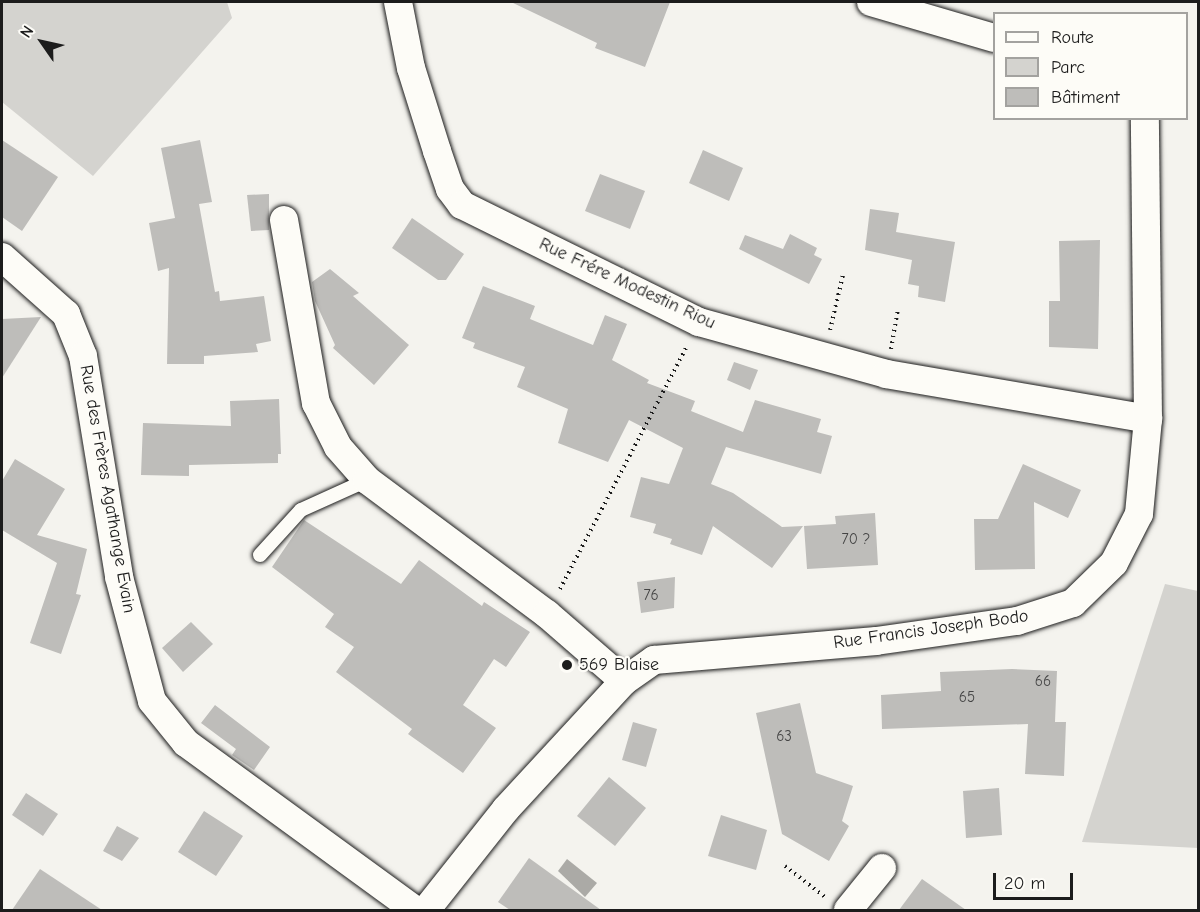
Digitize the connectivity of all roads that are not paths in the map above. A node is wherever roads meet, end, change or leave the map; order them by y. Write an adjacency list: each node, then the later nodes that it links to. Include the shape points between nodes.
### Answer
1 (398, 2): 7 (street, Rue Frére Modestin Riou, via 411,68 437,151 450,189 462,205 699,322 886,374)
2 (871, 2): 3 (street)
3 (993, 38)
4 (1145, 120): 7 (street, Rue Francis Joseph Bodo)
5 (284, 220): 8 (street, via 316,403 332,438)
6 (2, 257): 13 (street, Rue des Frères Agathange Evain, via 66,314 83,356 119,577 152,701 186,743)
7 (1148, 419): 10 (street, Rue Francis Joseph Bodo, via 1139,514 1114,563 1073,603 1017,621 876,641 654,660)
8 (367, 480): 9 (lane, via 301,510); 10 (street, via 547,614)
9 (260, 555)
10 (624, 681): 14 (street, Rue Francis Joseph Bodo, via 506,809)
11 (882, 868): 12 (street)
12 (840, 907)
13 (415, 910)
14 (426, 910)

